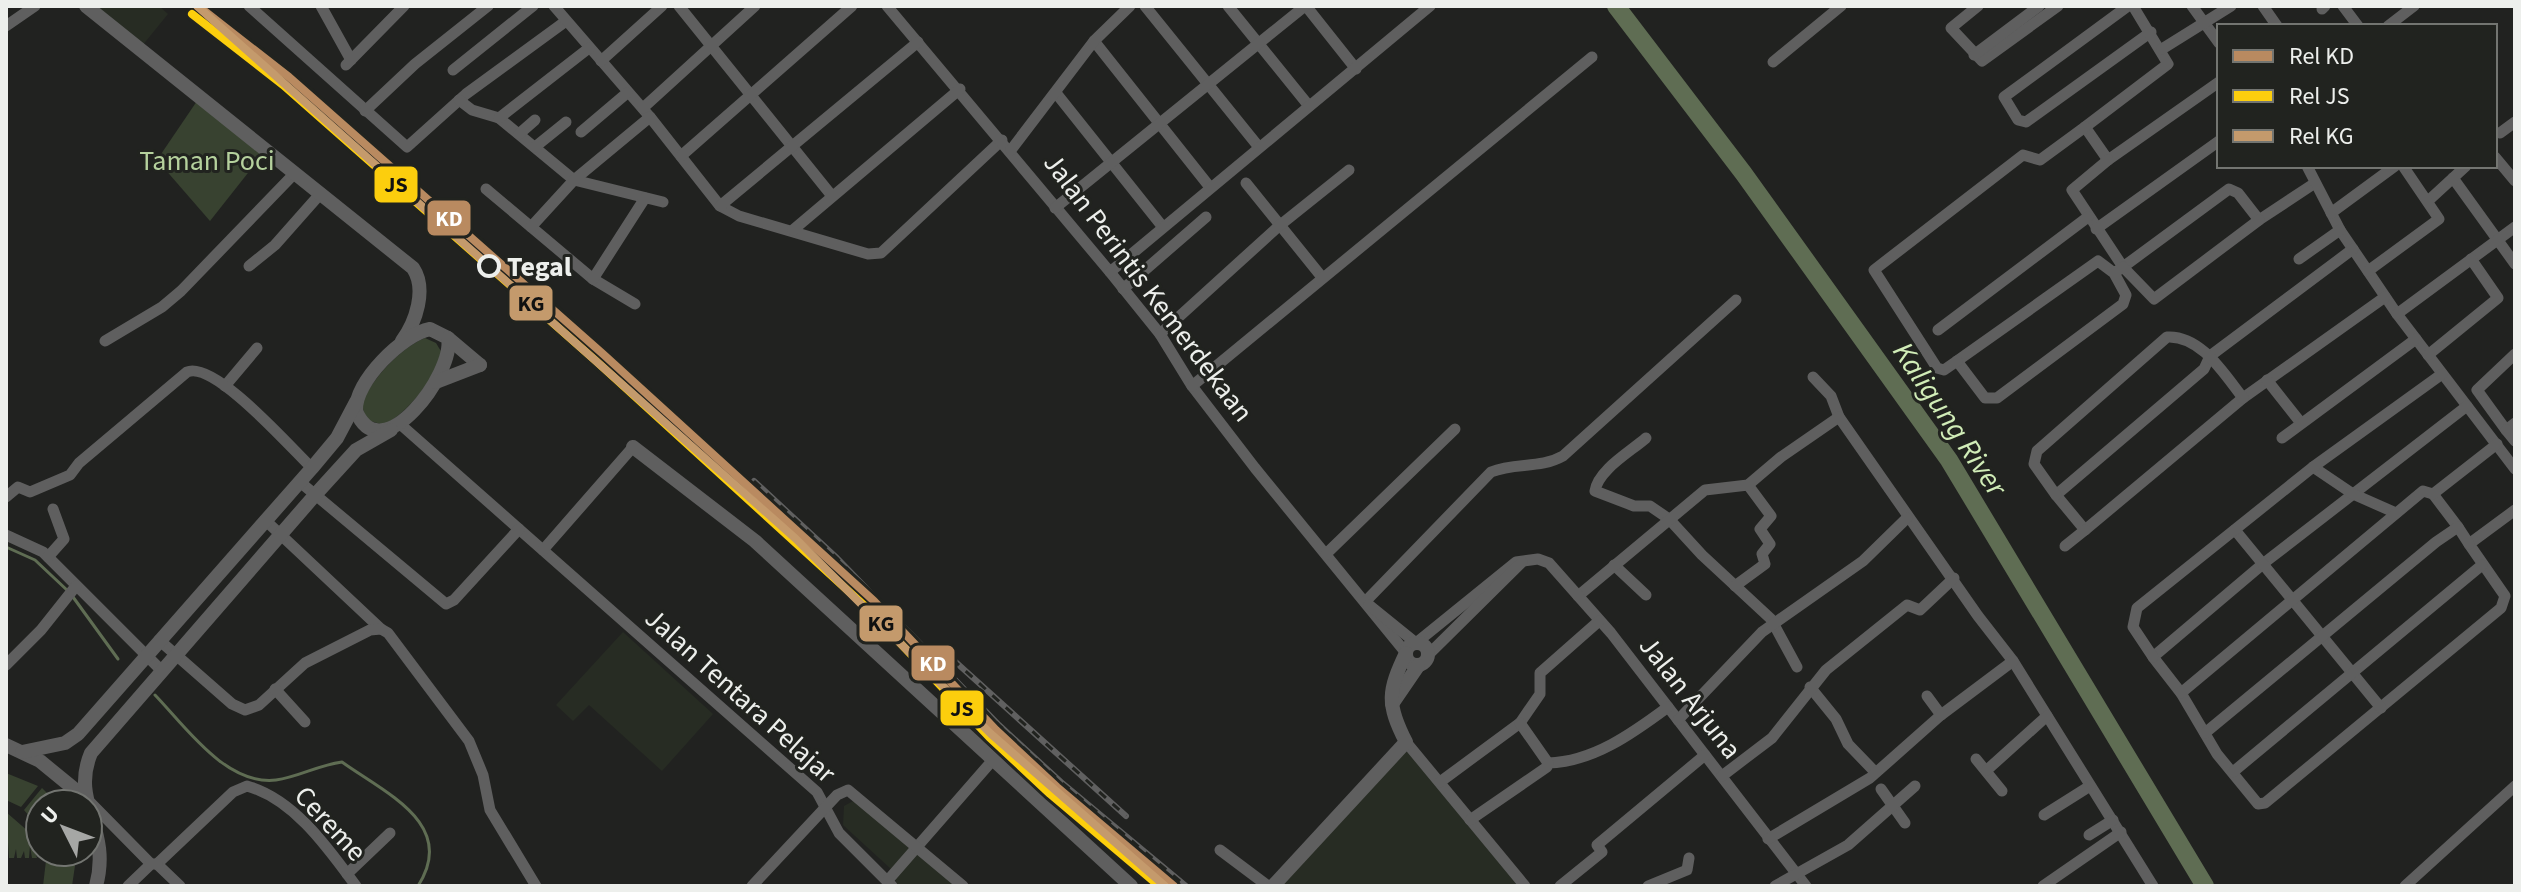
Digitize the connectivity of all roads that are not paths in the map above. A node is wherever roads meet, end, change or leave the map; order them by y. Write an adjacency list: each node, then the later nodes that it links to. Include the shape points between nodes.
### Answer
1 (35, 6): 33 (street)
2 (86, 6): 82 (street)
3 (249, 6): 56 (street)
4 (404, 6): 27 (street, via 348,63)
5 (488, 6): 56 (street)
6 (533, 6): 47 (street)
7 (662, 6): 44 (street)
8 (679, 6): 39 (street)
9 (755, 6): 39 (street)
10 (852, 6): 52 (street)
11 (887, 6): 37 (street, Jalan Perintis Kemerdekaan)
12 (1130, 6): 36 (street)
13 (1145, 6): 49 (street)
14 (1228, 6): 38 (street)
15 (1306, 6): 38 (street); 46 (street)
16 (1430, 6): 46 (street)
17 (1841, 6): 45 (street)
18 (1978, 6): 42 (street, via 1951,28)
19 (2039, 6): 42 (street)
20 (2058, 6): 42 (street, via 1984,61)
21 (2131, 6): 34 (street); 34 (street, via 2004,97 2019,121 2026,122)
22 (2192, 6): 29 (street)
23 (2231, 6): 29 (street)
24 (2263, 6): 30 (street)
25 (2343, 6): 31 (street)
26 (2414, 6): 32 (street)
27 (323, 7)
28 (561, 11): 40 (street); 54 (street)
29 (2205, 22): 35 (street); 41 (street)
30 (2276, 24)
31 (2356, 24)
32 (2391, 24)
33 (6, 26)
34 (2151, 32): 41 (street)
35 (2217, 40)
36 (1094, 41): 53 (street); 62 (street)
37 (918, 42): 50 (street, Jalan Perintis Kemerdekaan); 69 (street)
38 (1261, 42): 49 (street); 55 (street)
39 (712, 46): 52 (street); 57 (street)
40 (589, 48): 44 (street); 58 (street)
41 (2162, 49): 63 (street, via 2168,61 2164,71)
42 (1974, 55)
43 (1592, 57): 116 (street)
44 (601, 61): 51 (street)
45 (1773, 62)
46 (1356, 69): 55 (street)
47 (453, 70)
48 (2217, 83): 75 (street)
49 (1210, 84): 62 (street); 70 (street)
50 (960, 89): 67 (street, Jalan Perintis Kemerdekaan); 90 (street)
51 (627, 93): 57 (street); 64 (street)
52 (751, 93): 69 (street); 73 (street)
53 (1056, 93): 72 (street); 76 (street)
54 (459, 100): 56 (street, via 407,147); 58 (street)
55 (1309, 106): 70 (street)
56 (365, 111)
57 (646, 113): 73 (street); 84 (street)
58 (499, 118): 66 (street)
59 (535, 120): 66 (street)
60 (566, 122): 71 (street)
61 (2515, 122): 65 (street)
62 (1162, 125): 76 (street); 87 (street)
63 (2085, 127): 75 (street); 134 (street, via 2040,160 2023,155 1874,270 1937,368 1944,370)
64 (581, 132)
65 (2500, 133)
66 (519, 134): 71 (street)
67 (1002, 140): 72 (street, Jalan Perintis Kemerdekaan); 105 (street, via 881,253 868,254)
68 (2217, 142): 104 (street)
69 (792, 144): 90 (street); 94 (street)
70 (1258, 146): 87 (street)
71 (535, 147): 84 (street)
72 (1011, 150): 95 (street, Jalan Perintis Kemerdekaan)
73 (681, 156): 94 (street)
74 (2497, 159): 85 (street)
75 (2108, 160): 98 (street, via 2072,190)
76 (1112, 163): 95 (street); 100 (street)
77 (2392, 168): 96 (street)
78 (2404, 168): 92 (street)
79 (2464, 168): 83 (street)
80 (1349, 170): 101 (street)
81 (2313, 172): 96 (street); 99 (street)
82 (294, 174): 89 (street); 128 (street, via 181,291)
83 (2453, 178): 92 (street); 107 (street)
84 (574, 180): 91 (street); 102 (street)
85 (2515, 181)
86 (1246, 183): 101 (street)
87 (1209, 186): 100 (street)
88 (486, 189): 102 (street)
89 (321, 193): 112 (street); 122 (street, via 413,268 420,282)
90 (832, 196): 105 (street)
91 (645, 198): 93 (street); 117 (street)
92 (2428, 201): 114 (street, via 2439,216 2436,223)
93 (663, 202)
94 (720, 206): 105 (street)
95 (1055, 208): 115 (street, Jalan Perintis Kemerdekaan)
96 (2331, 213): 106 (street)
97 (1206, 217): 118 (street)
98 (2088, 217): 104 (street); 124 (street)
99 (2259, 220): 113 (street, via 2156,299); 113 (street, via 2229,189)
100 (1162, 226): 115 (street)
101 (1279, 226): 116 (street); 126 (street)
102 (531, 227): 117 (street)
103 (2515, 227): 107 (street)
104 (2096, 229): 113 (street)
105 (793, 230)
106 (2340, 230): 108 (street); 109 (street)
107 (2497, 240): 110 (street); 111 (street)
108 (2353, 249): 114 (street); 133 (street)
109 (2299, 259)
110 (2471, 259): 123 (street); 132 (street, via 2498,298)
111 (2515, 264)
112 (249, 266)
113 (2118, 270): 134 (street, via 2098,261); 134 (street, via 2126,295 2123,304 1997,398 1985,398)
114 (2368, 271): 119 (street)
115 (1110, 272): 118 (street, Jalan Perintis Kemerdekaan)
116 (1321, 276): 140 (street)
117 (593, 279): 121 (street)
118 (1123, 289): 126 (street, Jalan Perintis Kemerdekaan)
119 (2385, 297): 123 (street); 137 (street)
120 (1736, 300): 192 (street, via 1563,456 1547,465 1491,472)
121 (635, 304)
122 (417, 306): 125 (street); 129 (street)
123 (2397, 314): 127 (street)
124 (1938, 330)
125 (443, 334): 129 (street, via 417,332); 138 (street, via 447,359); 138 (street, via 480,365)
126 (1160, 334): 140 (street, Jalan Perintis Kemerdekaan)
127 (2416, 339): 132 (street); 145 (street)
128 (105, 341)
129 (402, 341): 142 (street, via 362,387)
130 (257, 348): 139 (street)
131 (2515, 354): 147 (street, via 2477,390)
132 (2428, 355): 135 (street)
133 (2210, 356): 141 (street); 162 (street, via 2204,369); 162 (street, via 2185,339 2167,337 2086,405 2034,455 2034,464)
134 (1957, 361)
135 (2442, 374): 143 (street); 154 (street)
136 (1813, 377): 144 (street, via 1831,396)
137 (2267, 380): 141 (street); 145 (street)
138 (436, 382): 146 (street)
139 (225, 386): 155 (street); 163 (street, via 206,371 191,369 70,475 30,492 17,487)
140 (1192, 386): 179 (street, Jalan Perintis Kemerdekaan)
141 (2243, 398): 172 (street)
142 (356, 402): 146 (street, via 365,425 380,431); 155 (street, via 337,438)
143 (2467, 406): 152 (street); 159 (street)
144 (1839, 417): 158 (street); 167 (street)
145 (2301, 423): 150 (street)
146 (395, 427): 161 (street, via 356,450); 171 (street, Jalan Tentara Pelajar)
147 (2510, 427): 151 (street)
148 (1455, 429): 179 (street)
149 (1646, 438): 168 (street, via 1609,468 1595,491 1634,506 1650,506)
150 (2282, 438)
151 (2515, 441)
152 (2497, 444): 156 (street); 160 (street)
153 (633, 447): 178 (street); 226 (street, via 755,541)
154 (2313, 467): 159 (street); 173 (street)
155 (312, 468): 157 (street)
156 (2515, 469)
157 (300, 482): 161 (street); 169 (street)
158 (1748, 485): 168 (street, via 1705,490); 186 (street, via 1771,516 1760,529 1770,544 1762,553 1764,565)
159 (2353, 494): 166 (street); 182 (street)
160 (2433, 494): 166 (street, via 2423,491); 170 (street)
161 (315, 495): 171 (street, via 446,604); 174 (street)
162 (2056, 495): 172 (street)
163 (6, 497)
164 (53, 509): 180 (street, via 64,539)
165 (2515, 510): 176 (street)
166 (2396, 513): 191 (street)
167 (1907, 518): 185 (street); 194 (street, via 1863,561)
168 (1669, 519): 183 (street); 186 (street)
169 (265, 520): 174 (street); 197 (street)
170 (2458, 527): 176 (street); 196 (street)
171 (519, 529): 178 (street, Jalan Tentara Pelajar)
172 (2085, 530): 177 (street)
173 (2235, 530): 182 (street); 201 (street, via 2137,608 2133,627)
174 (280, 534): 195 (street); 199 (street)
175 (6, 535): 180 (street)
176 (2469, 544): 184 (street)
177 (2065, 546)
178 (543, 550): 241 (street, Jalan Tentara Pelajar, via 817,792)
179 (1326, 554): 192 (street, Jalan Perintis Kemerdekaan)
180 (48, 557): 187 (street)
181 (1523, 562): 189 (street, Jalan Arjuna, via 1549,563); 198 (street, via 1516,562); 202 (street)
182 (2264, 563): 191 (street); 201 (street)
183 (1614, 565): 188 (street); 189 (street)
184 (2482, 565): 190 (street); 207 (street)
185 (1954, 578): 203 (street); 208 (street, via 1920,610 1907,605)
186 (1735, 586): 194 (street)
187 (73, 590): 200 (street); 204 (street)
188 (1646, 595)
189 (1578, 596): 193 (street, Jalan Arjuna)
190 (2511, 596): 214 (street)
191 (2294, 599): 196 (street); 210 (street)
192 (1365, 602): 198 (street, Jalan Perintis Kemerdekaan)
193 (1599, 621): 213 (street, Jalan Arjuna); 219 (street, via 1540,673 1540,694)
194 (1774, 623): 205 (street); 217 (street)
195 (381, 629): 209 (street, via 356,635 305,663); 261 (street, via 399,644 460,727 483,775 490,810)
196 (2323, 634): 207 (street); 220 (street)
197 (159, 640): 199 (street); 200 (street)
198 (1411, 648): 202 (street, Jalan Perintis Kemerdekaan, via 1410,663); 212 (street, via 1392,682)
199 (175, 654): 206 (street); 209 (street, via 238,708 252,709)
200 (145, 655): 206 (street); 223 (street, via 78,734 65,743)
201 (2153, 657): 210 (street)
202 (1423, 660): 212 (street)
203 (2013, 661): 215 (street); 216 (street)
204 (6, 665)
205 (1797, 667)
206 (161, 670): 237 (street, via 91,753)
207 (2353, 672): 214 (street); 230 (street)
208 (1810, 687): 229 (street, via 1848,744); 231 (street, via 1772,738)
209 (275, 689): 218 (street)
210 (2181, 693): 220 (street)
211 (1927, 696): 215 (street)
212 (1392, 704): 221 (street)
213 (1668, 707): 217 (street, Jalan Arjuna); 227 (street, via 1590,756)
214 (2381, 708): 230 (street, via 2265,803 2258,804)
215 (1941, 715): 229 (street)
216 (2047, 716): 228 (street); 234 (street)
217 (1678, 720): 224 (street, Jalan Arjuna)
218 (305, 722)
219 (1520, 723): 227 (street); 232 (street)
220 (2205, 733): 230 (street)
221 (1406, 742): 232 (street); 265 (street)
222 (6, 745): 223 (street)
223 (22, 752): 236 (street)
224 (1705, 755): 231 (street, Jalan Arjuna); 267 (street, via 1597,845 1602,852)
225 (1976, 759): 228 (street)
226 (992, 761): 251 (street); 264 (street)
227 (1548, 763): 244 (street)
228 (1987, 770): 239 (street)
229 (1875, 772): 250 (street)
230 (2233, 772)
231 (1722, 776): 250 (street, Jalan Arjuna)
232 (1440, 782): 244 (street)
233 (1915, 786): 240 (street)
234 (2090, 786): 242 (street); 245 (street)
235 (2515, 786): 273 (street)
236 (73, 788)
237 (83, 788)
238 (1881, 789): 240 (street)
239 (2002, 791)
240 (1893, 805): 246 (street); 256 (street, via 1848,845)
241 (826, 807): 251 (street, via 840,793 852,790); 257 (street, Jalan Tentara Pelajar, via 839,833); 262 (street)
242 (2044, 815)
243 (104, 816): 254 (street)
244 (1470, 820): 266 (street)
245 (2113, 820): 247 (street); 249 (street)
246 (1905, 823)
247 (2121, 832): 271 (street); 272 (street)
248 (390, 833): 255 (street)
249 (2089, 835)
250 (1768, 839): 256 (street, Jalan Arjuna)
251 (919, 848): 257 (street); 263 (street)
252 (1220, 850): 265 (street)
253 (1689, 858): 268 (street, via 1687,870)
254 (154, 864): 255 (street, Cereme, via 233,792 247,786 280,800); 258 (street); 259 (street)
255 (347, 874): 260 (street, Cereme)
256 (1798, 876): 269 (street); 270 (street, Jalan Arjuna)
257 (890, 883)
258 (128, 886)
259 (180, 886)
260 (356, 886)
261 (536, 886)
262 (752, 886)
263 (963, 886)
264 (1131, 886)
265 (1270, 886)
266 (1525, 886)
267 (1560, 886)
268 (1648, 886)
269 (1775, 886)
270 (1806, 886)
271 (2043, 886)
272 (2153, 886)
273 (2405, 886)

